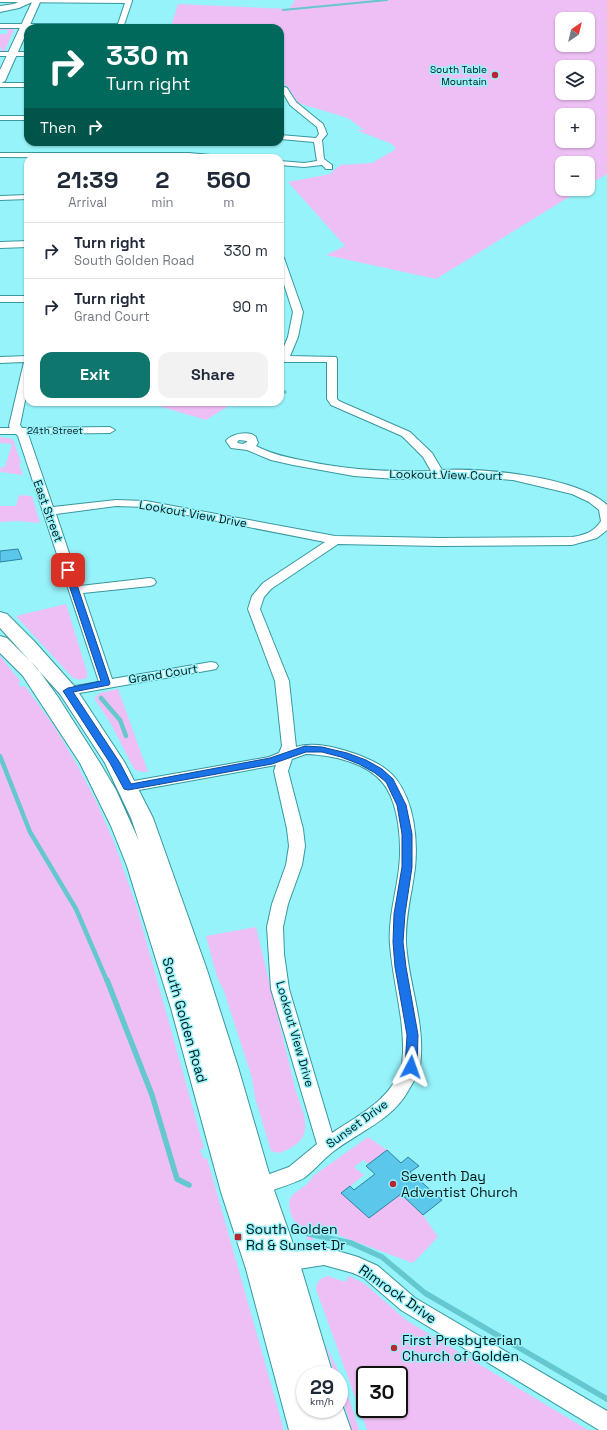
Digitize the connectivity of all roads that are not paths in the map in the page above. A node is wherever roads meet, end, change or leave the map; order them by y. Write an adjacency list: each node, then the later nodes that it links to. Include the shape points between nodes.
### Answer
1 (0, 0): 2 (street)
2 (33, 0): 3 (street); 4 (main road); 5 (main road)
3 (129, 0): 6 (street)
4 (0, 9)
5 (25, 24)
6 (121, 24)
7 (0, 26): 8 (street)
8 (24, 26): 10 (main road)
9 (0, 54): 10 (street)
10 (12, 54): 11 (street); 12 (main road)
11 (24, 54)
12 (0, 81)
13 (0, 85): 14 (street)
14 (24, 85)
15 (285, 89): 19 (street, via 293,103 320,126 323,134)
16 (0, 118): 17 (street)
17 (24, 118)
18 (284, 137): 19 (street)
19 (318, 140): 22 (street, via 320,160 326,165)
20 (0, 155): 21 (street)
21 (24, 155)
22 (284, 163)
23 (24, 197): 24 (street)
24 (0, 198)
25 (24, 244): 26 (street)
26 (0, 245)
27 (284, 270): 30 (street, via 298,312 293,337)
28 (0, 298): 29 (street)
29 (24, 299)
30 (284, 355)
31 (24, 359): 33 (street)
32 (284, 359): 39 (street, via 332,359 332,399 335,403 406,434 428,455)
33 (0, 360)
34 (24, 381): 35 (street, via 14,426)
35 (17, 430): 36 (street, 24th Street); 37 (street, 24th Street); 40 (street, East Street, via 23,435)
36 (110, 430)
37 (0, 431)
38 (248, 446): 39 (street, Lookout View Court, via 272,456 362,474)
39 (438, 474): 42 (street, Lookout View Court, via 519,477 568,489 602,506 607,521 602,531 591,537 572,541)
40 (49, 511): 41 (street, Lookout View Drive, via 116,503 146,504); 44 (street, East Street)
41 (335, 540): 42 (street, Lookout View Drive); 51 (street, Lookout View Drive, via 266,586 258,596 254,609 282,681 288,746)
42 (543, 542)
43 (150, 582): 44 (street)
44 (76, 590): 48 (street, East Street)
45 (0, 618): 49 (main road, South Golden Road)
46 (0, 642): 50 (main road, South Golden Road, via 30,672)
47 (211, 666): 48 (street, Grand Court)
48 (106, 683): 49 (street, Grand Court)
49 (68, 691): 50 (main road); 52 (main road, South Golden Road, via 115,763)
50 (48, 697): 52 (main road, South Golden Road, via 90,762)
51 (285, 756): 52 (street, Sunset Drive, via 272,761); 53 (street, Lookout View Drive, via 281,771 297,846 294,865 275,927 276,954 280,989); 53 (street, Sunset Drive, via 305,749 322,750 344,755 379,771 390,781 402,805 407,834 407,867 399,914 398,942 412,1035 411,1067 390,1103)
52 (116, 788): 54 (main road, South Golden Road, via 138,866)
53 (327, 1146): 54 (street, Sunset Drive, via 296,1173)
54 (247, 1190): 55 (main road, South Golden Road)
55 (272, 1265): 56 (main road, South Golden Road); 58 (street, Rimrock Drive, via 324,1256 371,1272 408,1304); 59 (main road, South Golden Road)
56 (314, 1366)
57 (331, 1418): 60 (main road)
58 (607, 1423)
59 (305, 1430)
60 (335, 1430)

